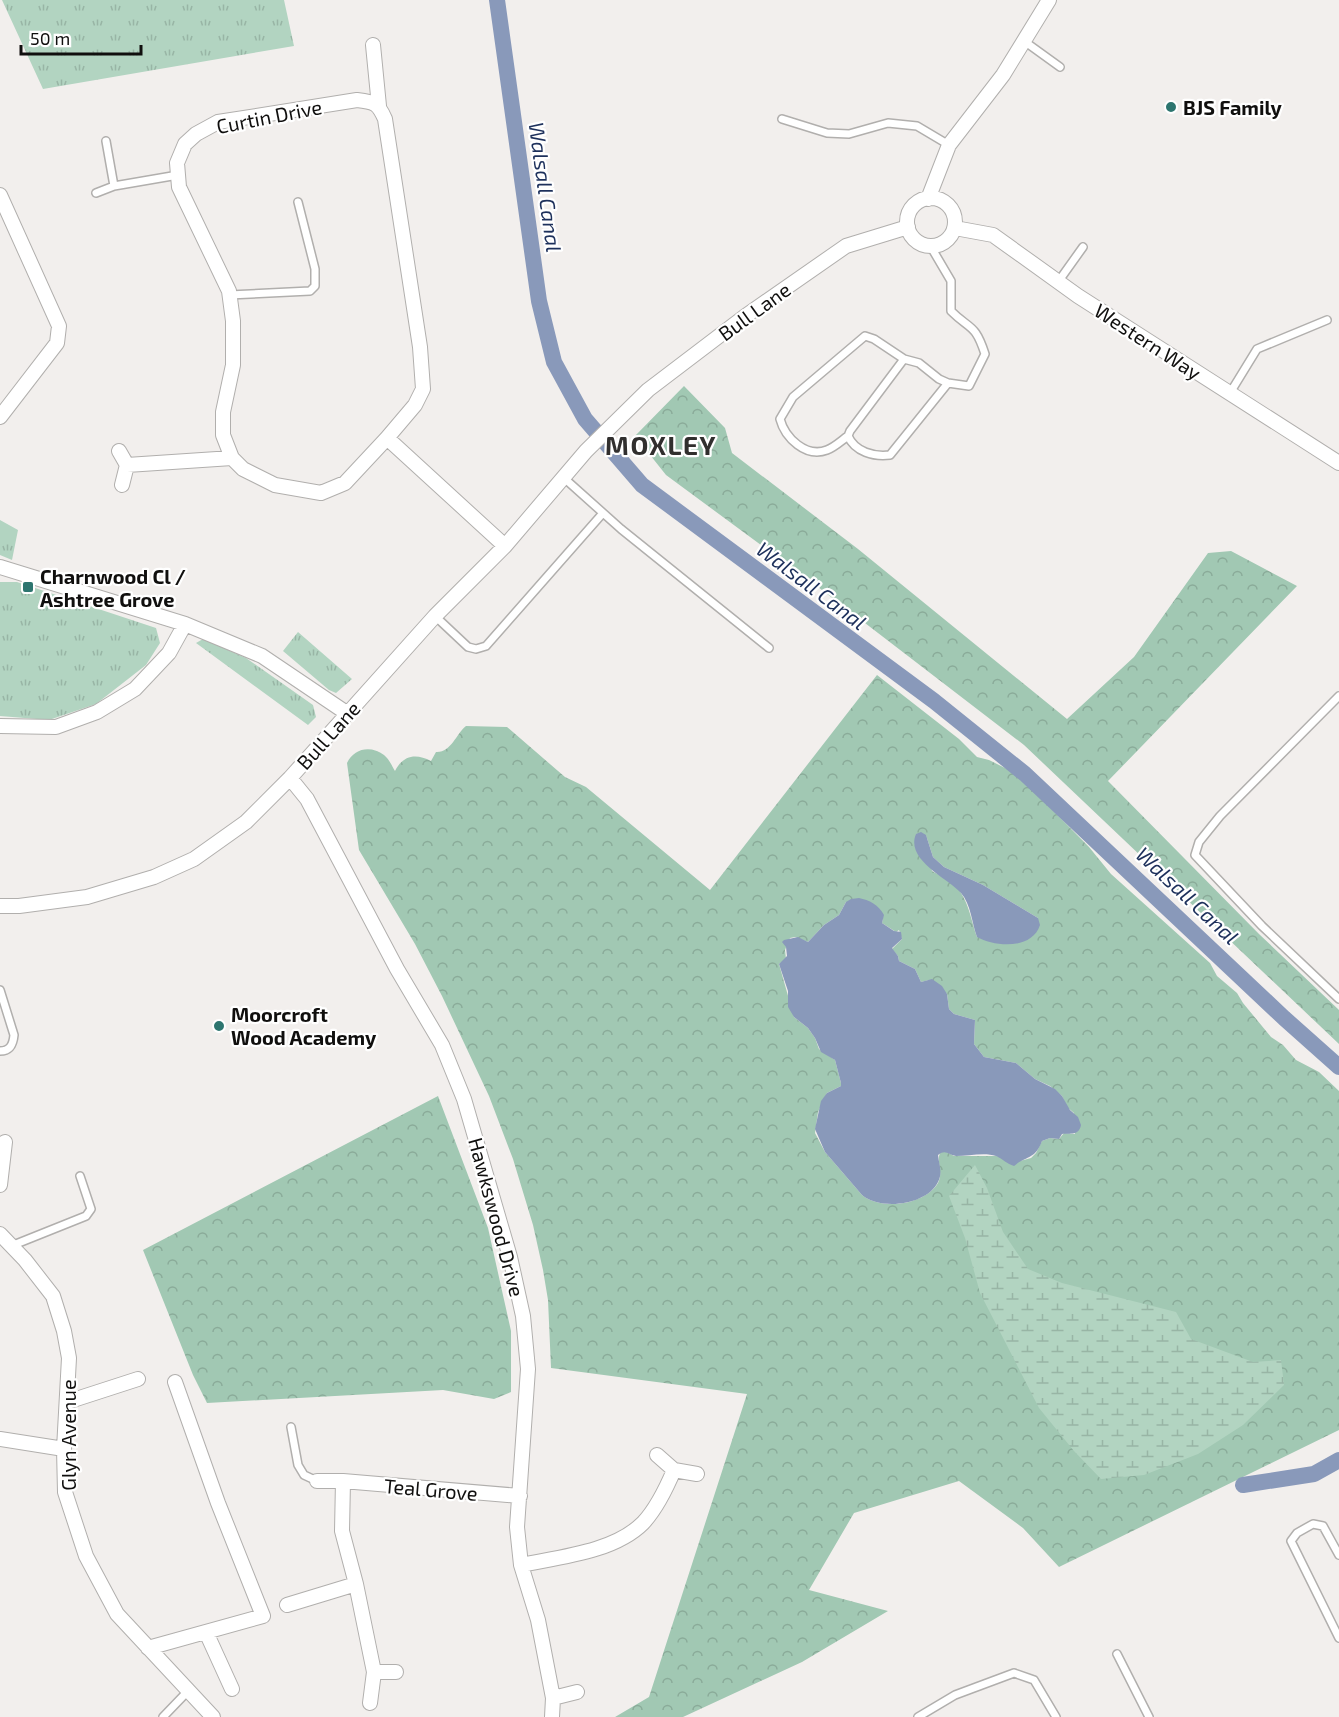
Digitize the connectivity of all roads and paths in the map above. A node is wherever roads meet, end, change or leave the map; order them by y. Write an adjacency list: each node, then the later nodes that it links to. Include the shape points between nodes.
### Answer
1 (1049, 0): 2 (street)
2 (1024, 41): 4 (lane); 8 (street)
3 (373, 45): 5 (street)
4 (1060, 67)
5 (379, 106): 9 (street, Curtin Drive, via 357,100 218,122 185,144 177,163); 27 (street, via 385,119 423,388 415,405)
6 (782, 119): 8 (lane, via 827,134 857,132 888,123 916,126)
7 (106, 141): 10 (lane)
8 (949, 145): 13 (street)
9 (178, 175): 10 (lane); 20 (street, Curtin Drive, via 179,187)
10 (114, 186): 11 (lane)
11 (96, 193)
12 (0, 195): 25 (street, via 59,326 57,343)
13 (928, 199): 15 (street, via 920,201 910,212); 16 (street, via 949,206)
14 (298, 202): 20 (lane, via 315,269 315,286 310,291)
15 (908, 227): 17 (street, via 916,241); 32 (street, Bull Lane, via 846,246 744,317 648,390 615,420)
16 (955, 228): 17 (street, via 946,242); 19 (street, Western Way, via 993,235)
17 (931, 247): 23 (lane, via 951,281 951,311 974,328 985,354 969,386)
18 (1083, 247): 19 (lane)
19 (1058, 282): 24 (street, Western Way)
20 (229, 295): 29 (street, Curtin Drive, via 233,365 223,412 224,435)
21 (1326, 320): 24 (lane, via 1257,349)
22 (904, 359): 23 (lane, via 919,363); 26 (lane); 26 (lane, via 865,336 793,397 780,419 789,437 806,450 827,450)
23 (948, 383): 26 (lane, via 890,456 856,448)
24 (1230, 393): 30 (street, Western Way)
25 (0, 417)
26 (848, 436)
27 (387, 438): 29 (street, via 345,483 321,493 275,485 243,469); 35 (street)
28 (119, 451): 31 (street)
29 (232, 458): 31 (street)
30 (1339, 464)
31 (127, 465): 33 (street)
32 (564, 478): 34 (lane); 35 (street, Bull Lane)
33 (122, 485)
34 (603, 513): 37 (lane, via 486,646 468,647); 39 (lane)
35 (505, 546): 37 (street, Bull Lane)
36 (0, 567): 38 (street)
37 (435, 616): 41 (street, Bull Lane)
38 (185, 624): 41 (street, via 262,656); 42 (street, via 170,653 135,689 97,712 56,727)
39 (769, 648)
40 (1339, 696): 46 (lane, via 1220,816 1199,842 1195,855)
41 (348, 714): 43 (street, Bull Lane)
42 (0, 726)
43 (290, 777): 44 (street, Bull Lane, via 246,822 194,859 154,877 87,897); 64 (street, Hawkswood Drive, via 307,799 442,1045 465,1099 523,1316 528,1369)
44 (0, 906)
45 (0, 990): 47 (lane, via 14,1035 10,1048)
46 (1339, 999)
47 (0, 1051)
48 (5, 1142): 50 (street)
49 (80, 1176): 52 (lane, via 90,1213)
50 (0, 1185)
51 (0, 1234): 52 (street, Glyn Avenue)
52 (11, 1246): 55 (street, Glyn Avenue, via 53,1296 69,1358)
53 (138, 1379): 55 (street)
54 (175, 1382): 69 (street, via 263,1616)
55 (67, 1402): 58 (street, Glyn Avenue)
56 (291, 1427): 62 (lane, via 298,1464 304,1475)
57 (0, 1440): 58 (street)
58 (64, 1449): 71 (street, Glyn Avenue, via 65,1492 86,1556 117,1614)
59 (657, 1455): 60 (street)
60 (674, 1470): 61 (street); 66 (street, via 651,1513 635,1529 598,1550)
61 (697, 1474)
62 (317, 1481): 63 (street, Teal Grove)
63 (343, 1481): 64 (street, Teal Grove); 67 (street, via 342,1531)
64 (520, 1496): 66 (street, Hawkswood Drive, via 517,1527)
65 (1339, 1555): 70 (lane, via 1323,1526 1313,1524 1291,1541)
66 (521, 1565): 78 (street, Hawkswood Drive, via 538,1620)
67 (356, 1584): 68 (street); 73 (street)
68 (287, 1605)
69 (206, 1632): 71 (street); 75 (street)
70 (1339, 1638)
71 (148, 1648): 76 (street, Glyn Avenue)
72 (1117, 1654): 85 (lane)
73 (374, 1672): 74 (street); 79 (street)
74 (396, 1672)
75 (232, 1689)
76 (188, 1691): 80 (lane); 81 (street, Glyn Avenue)
77 (576, 1692): 78 (street)
78 (553, 1698): 82 (street, Hawkswood Drive)
79 (370, 1702)
80 (163, 1717)
81 (213, 1717)
82 (552, 1717)
83 (918, 1717): 84 (lane, via 955,1695 1014,1673 1034,1680)
84 (1056, 1717)
85 (1149, 1717)

